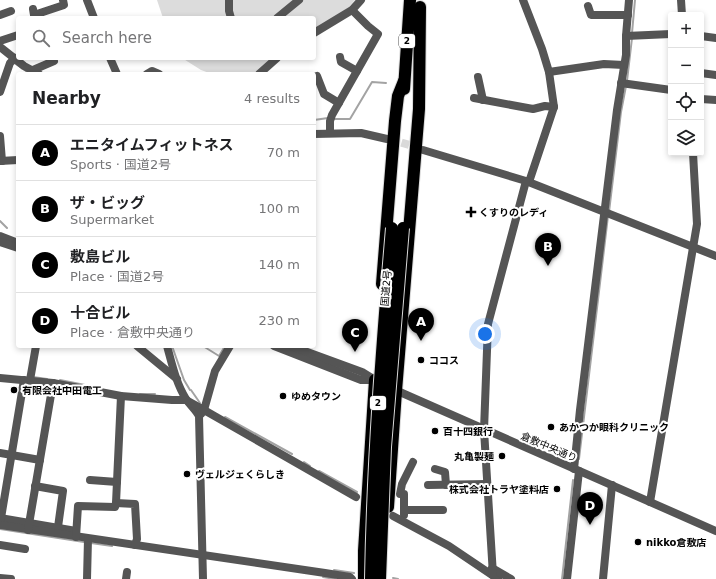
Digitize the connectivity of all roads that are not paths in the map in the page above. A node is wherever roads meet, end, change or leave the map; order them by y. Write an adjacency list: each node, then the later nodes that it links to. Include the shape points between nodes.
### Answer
1 (63, 0): 12 (street, via 64,5 34,15)
2 (87, 0): 18 (street)
3 (229, 0): 19 (street)
4 (299, 0): 20 (street)
5 (361, 0): 13 (street)
6 (410, 0): 45 (highway, 国道2号 / 2)
7 (523, 0): 40 (street)
8 (629, 0): 17 (street)
9 (681, 0): 15 (street)
10 (421, 4): 66 (highway, 国道2号 / 2); 84 (highway, via 418,108)
11 (588, 6): 17 (street, via 591,15)
12 (33, 9)
13 (352, 10): 21 (street); 35 (street, via 378,34)
14 (11, 11): 16 (street)
15 (682, 12)
16 (0, 14)
17 (628, 15): 24 (street)
18 (93, 16)
19 (230, 16)
20 (279, 16)
21 (316, 32)
22 (668, 34): 24 (street)
23 (16, 36): 27 (street)
24 (626, 36): 34 (street)
25 (704, 36): 26 (street)
26 (716, 38)
27 (0, 41)
28 (0, 47): 30 (street)
29 (340, 57): 35 (street, via 341,62)
30 (12, 60): 36 (street); 48 (street)
31 (54, 60): 37 (street)
32 (111, 60): 38 (street)
33 (275, 60): 39 (street)
34 (624, 65): 40 (street, via 604,64); 46 (street)
35 (357, 71): 53 (street)
36 (36, 72)
37 (39, 72)
38 (116, 72)
39 (262, 72)
40 (549, 72): 54 (street)
41 (704, 73): 42 (street)
42 (716, 75)
43 (317, 76): 53 (street, via 324,94)
44 (478, 77): 51 (street)
45 (404, 81): 66 (highway, 国道2号 / 2); 82 (highway, via 398,96 395,121)
46 (622, 83): 47 (street); 65 (street, via 617,110)
47 (668, 90)
48 (0, 92)
49 (474, 98): 51 (street)
50 (704, 99): 52 (street)
51 (483, 100): 54 (street, via 533,109 544,106)
52 (716, 100)
53 (339, 103): 55 (street, via 331,119)
54 (554, 108): 64 (street)
55 (330, 132): 56 (street); 58 (street, via 361,133)
56 (316, 134)
57 (0, 137): 59 (street); 63 (street)
58 (387, 139)
59 (9, 140)
60 (423, 150): 64 (street)
61 (693, 156): 71 (street, via 697,224)
62 (16, 160): 63 (street)
63 (1, 161)
64 (528, 182): 65 (street); 88 (street, via 488,324)
65 (608, 214): 71 (street); 94 (street, via 580,410)
66 (398, 228): 126 (highway, 国道2号 / 2, bridge, via 376,430); 127 (highway, 国道2号 / 2, bridge)
67 (0, 236): 68 (street)
68 (16, 241)
69 (0, 242): 70 (street)
70 (16, 247)
71 (693, 247): 72 (street); 103 (street)
72 (716, 256)
73 (35, 348): 81 (street)
74 (140, 348): 80 (street)
75 (168, 348): 80 (street)
76 (229, 348): 87 (street, via 215,371)
77 (279, 348): 82 (street, via 361,380)
78 (296, 348): 82 (street, 倉敷中央通り, via 362,372)
79 (0, 378): 81 (street)
80 (177, 379): 86 (street)
81 (27, 380): 83 (street); 90 (street)
82 (375, 380): 84 (street, 倉敷中央通り); 125 (highway)
83 (53, 383): 85 (street); 91 (street)
84 (396, 391): 88 (street, 倉敷中央通り); 128 (highway)
85 (121, 396): 86 (street); 96 (street)
86 (186, 400): 87 (street)
87 (202, 413): 102 (street); 117 (street)
88 (484, 430): 94 (street, 倉敷中央通り); 97 (street)
89 (0, 453): 90 (street)
90 (11, 455): 91 (street); 108 (street)
91 (40, 460): 101 (street)
92 (413, 462): 107 (street, via 400,494 404,494)
93 (435, 469): 99 (street, via 446,472)
94 (576, 470): 100 (street, 倉敷中央通り); 130 (street)
95 (90, 480): 96 (street)
96 (117, 482): 104 (street)
97 (487, 484): 99 (street); 118 (street)
98 (428, 485): 99 (street)
99 (446, 485)
100 (612, 485): 103 (street, 倉敷中央通り); 131 (street)
101 (35, 486): 109 (street); 110 (street, via 63,492)
102 (356, 497)
103 (650, 502): 111 (street, 倉敷中央通り)
104 (116, 503): 112 (street, via 115,507 78,506); 114 (street, via 135,504)
105 (443, 510): 107 (street)
106 (393, 516): 107 (street)
107 (404, 517): 118 (street)
108 (0, 521): 109 (street)
109 (28, 526): 110 (street); 112 (street)
110 (58, 528): 112 (street)
111 (716, 531)
112 (76, 534): 113 (street)
113 (88, 539): 114 (street); 122 (street)
114 (136, 543): 117 (street)
115 (0, 545): 116 (street)
116 (25, 549)
117 (202, 555): 119 (street); 123 (street)
118 (495, 576): 129 (street)
119 (324, 577): 124 (street)
120 (0, 578): 121 (street)
121 (11, 579)
122 (87, 579)
123 (203, 579)
124 (352, 579)
125 (364, 579)
126 (371, 579)
127 (380, 579)
128 (386, 579)
129 (510, 579)
130 (567, 579)
131 (603, 579)

